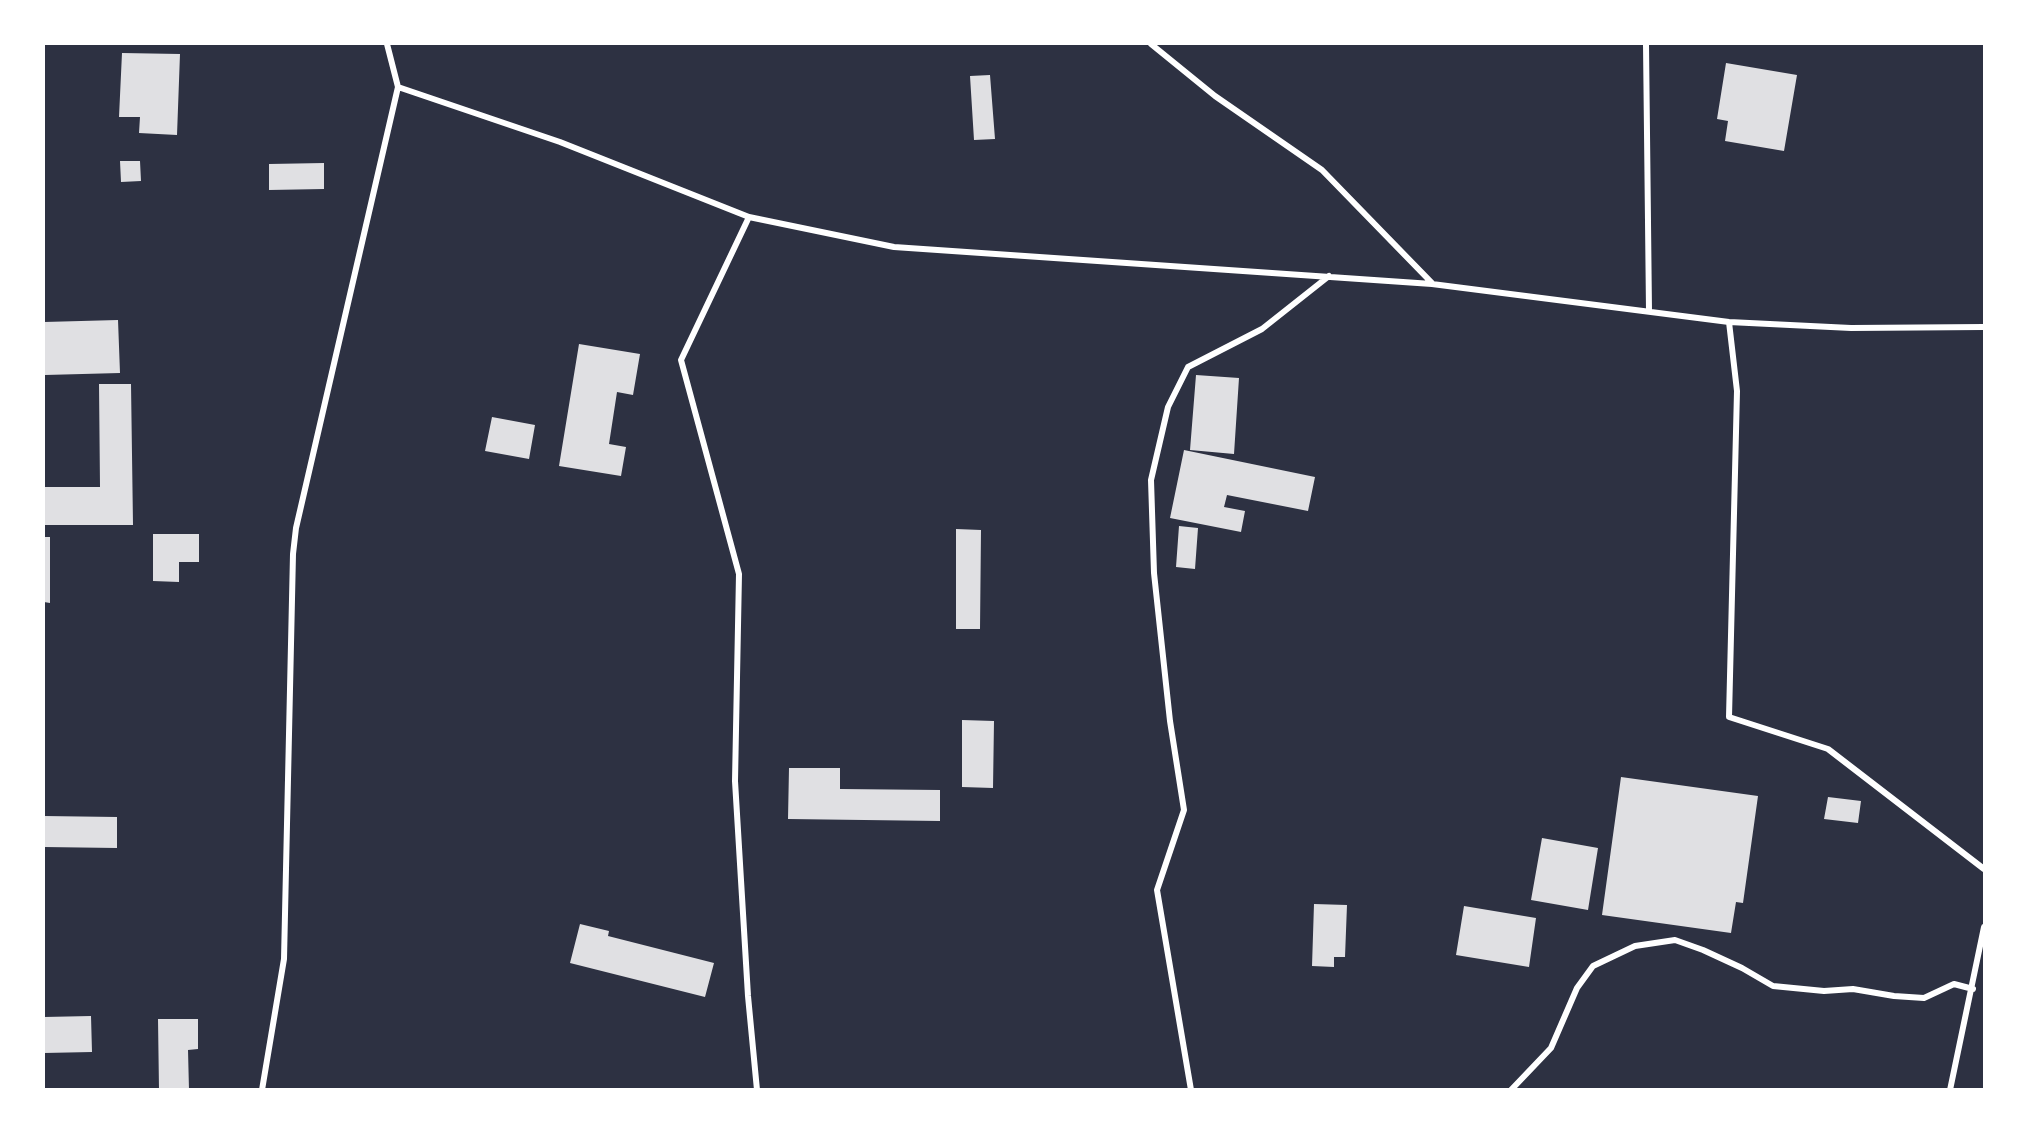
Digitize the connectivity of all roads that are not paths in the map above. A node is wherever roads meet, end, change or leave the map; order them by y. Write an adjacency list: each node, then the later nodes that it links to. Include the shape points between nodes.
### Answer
1 (387, 44): 4 (street)
2 (1151, 44): 7 (street, via 1215,96 1322,170)
3 (1646, 44): 8 (street)
4 (398, 87): 5 (street, via 560,142); 14 (street, via 296,528 284,958)
5 (749, 217): 6 (street, via 894,247); 15 (street, via 681,360 739,574 735,781)
6 (1330, 275): 7 (street); 16 (street, via 1262,329 1188,367 1168,407 1151,480 1154,573 1184,810 1157,890)
7 (1432, 284): 8 (street)
8 (1649, 311): 9 (street)
9 (1730, 322): 10 (street, via 1851,328); 11 (street, via 1737,391 1729,717 1828,749)
10 (1984, 327)
11 (1984, 869)
12 (1984, 927): 13 (street)
13 (1973, 989): 17 (street, via 1954,984 1924,998 1853,989 1824,991 1773,986 1742,968 1675,940 1635,946 1593,966 1577,988 1551,1048); 18 (street)
14 (262, 1089)
15 (757, 1089)
16 (1191, 1089)
17 (1510, 1089)
18 (1950, 1089)

